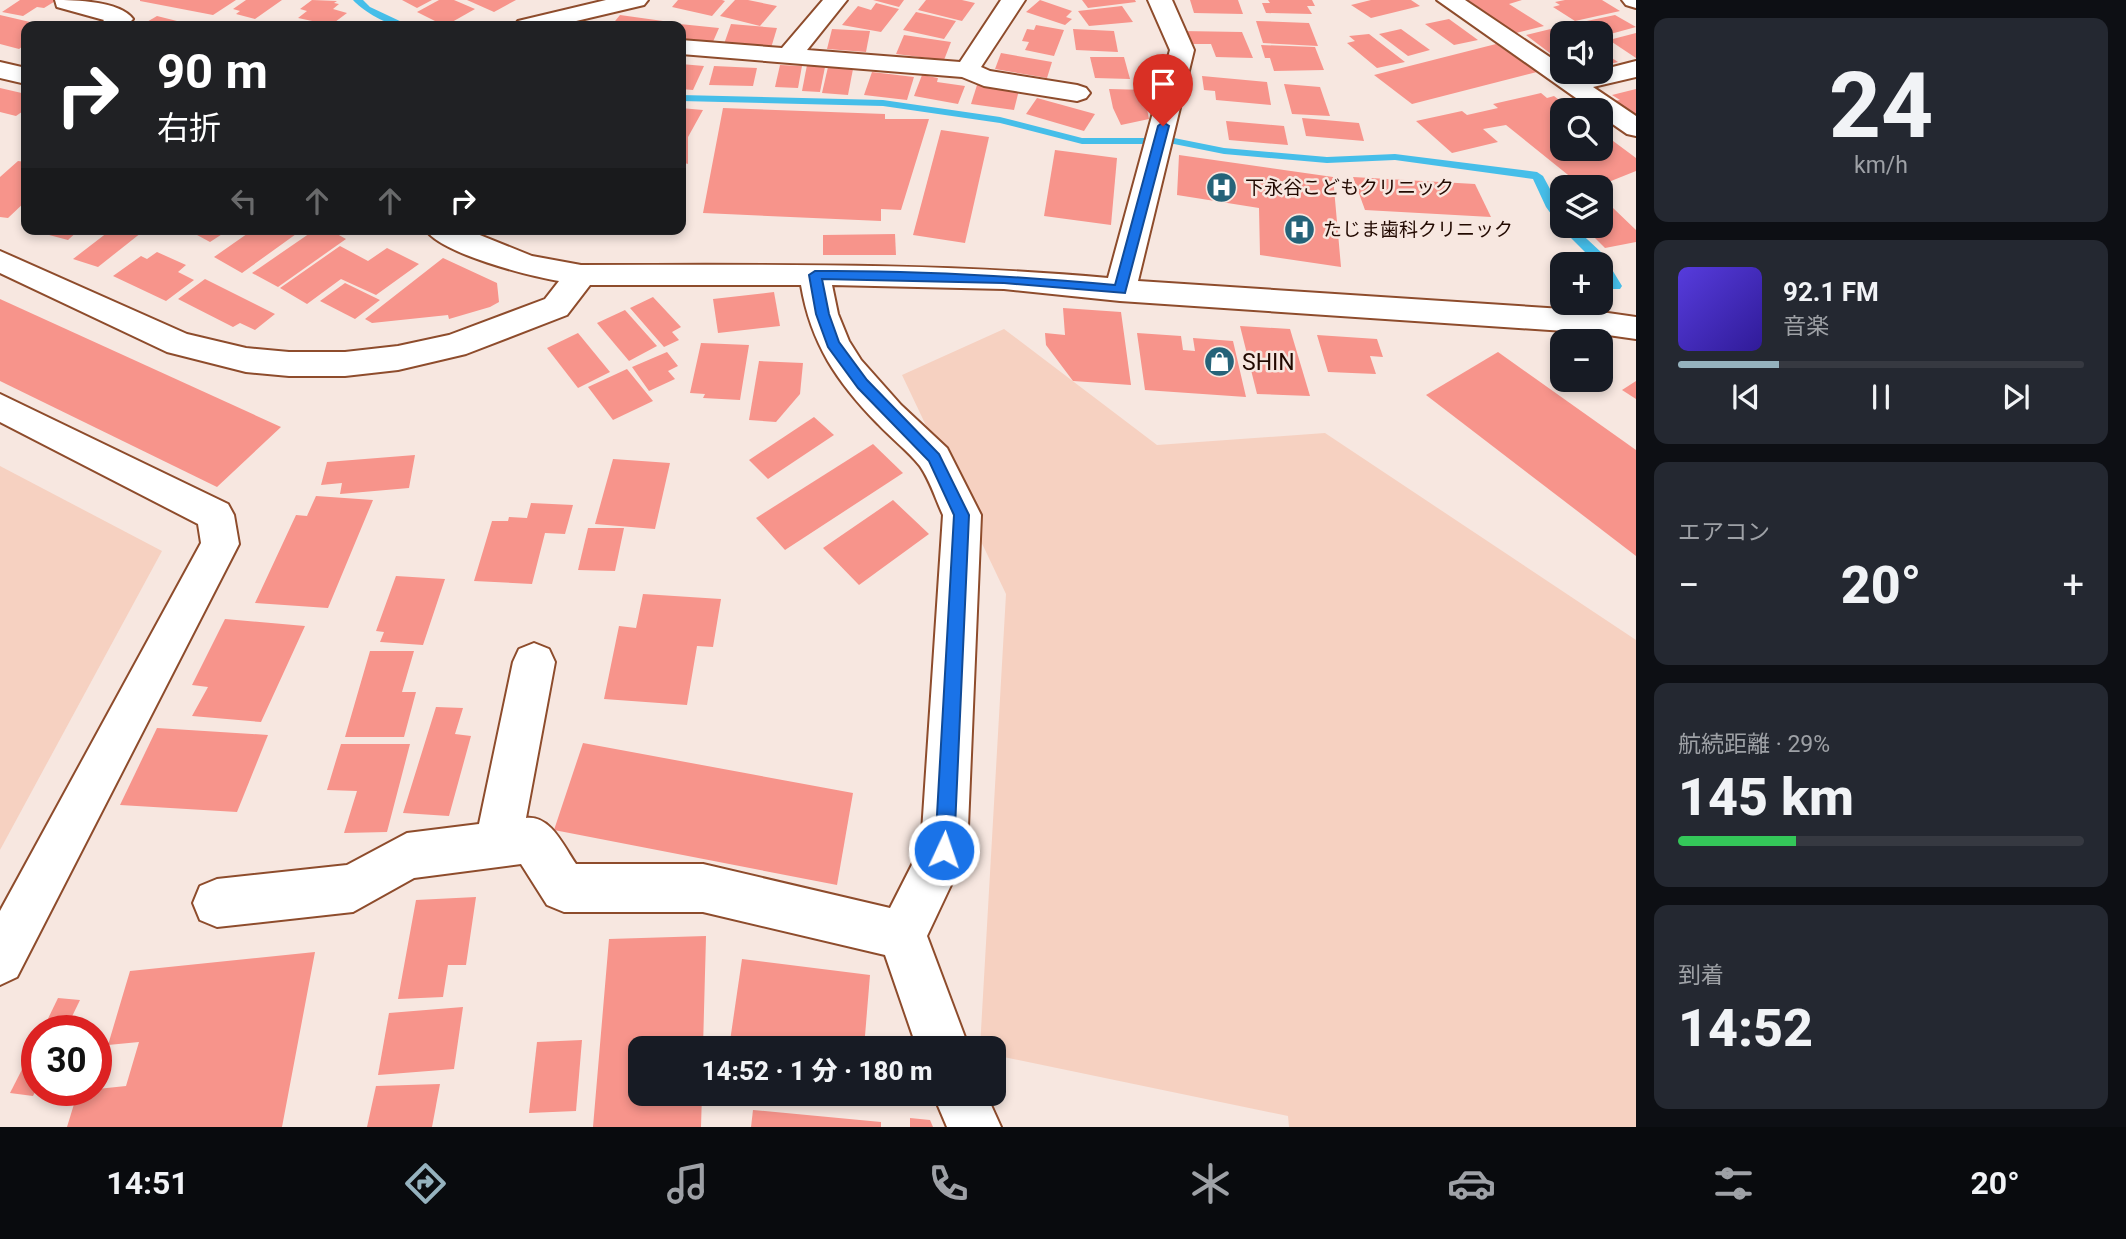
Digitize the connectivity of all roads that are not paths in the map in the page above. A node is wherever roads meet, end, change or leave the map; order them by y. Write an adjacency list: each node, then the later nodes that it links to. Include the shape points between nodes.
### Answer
1 (559, 0): 8 (street)
2 (636, 0): 8 (street)
3 (835, 0): 12 (street)
4 (1013, 0): 16 (street)
5 (1160, 0): 26 (street, via 1182,50)
6 (1449, 0): 13 (street)
7 (65, 2): 9 (street, via 107,13)
8 (587, 12): 10 (street)
9 (118, 21)
10 (554, 21)
11 (686, 47): 12 (street)
12 (790, 54): 16 (street)
13 (1550, 69)
14 (1636, 69): 17 (street)
15 (0, 70): 18 (street)
16 (967, 70): 20 (street, via 984,78)
17 (1613, 74)
18 (21, 75)
19 (1572, 84): 21 (street)
20 (1077, 93)
21 (1636, 128)
22 (452, 235): 24 (street, via 527,265)
23 (0, 261): 24 (street, via 180,344 246,360 289,364 345,364 454,346 556,307)
24 (581, 275): 25 (street)
25 (815, 275): 26 (street, via 1004,279); 32 (street, via 833,344 849,369 934,458 962,515 944,850)
26 (1120, 290): 27 (street)
27 (1636, 328)
28 (0, 407): 33 (street, via 215,515 220,544)
29 (534, 662): 30 (street)
30 (498, 844): 31 (street, via 407,856 353,888); 32 (street, via 531,839 564,888 703,888)
31 (218, 903)
32 (901, 935): 34 (street)
33 (0, 960)
34 (939, 1036)
35 (964, 1106): 36 (street)
36 (974, 1127)

